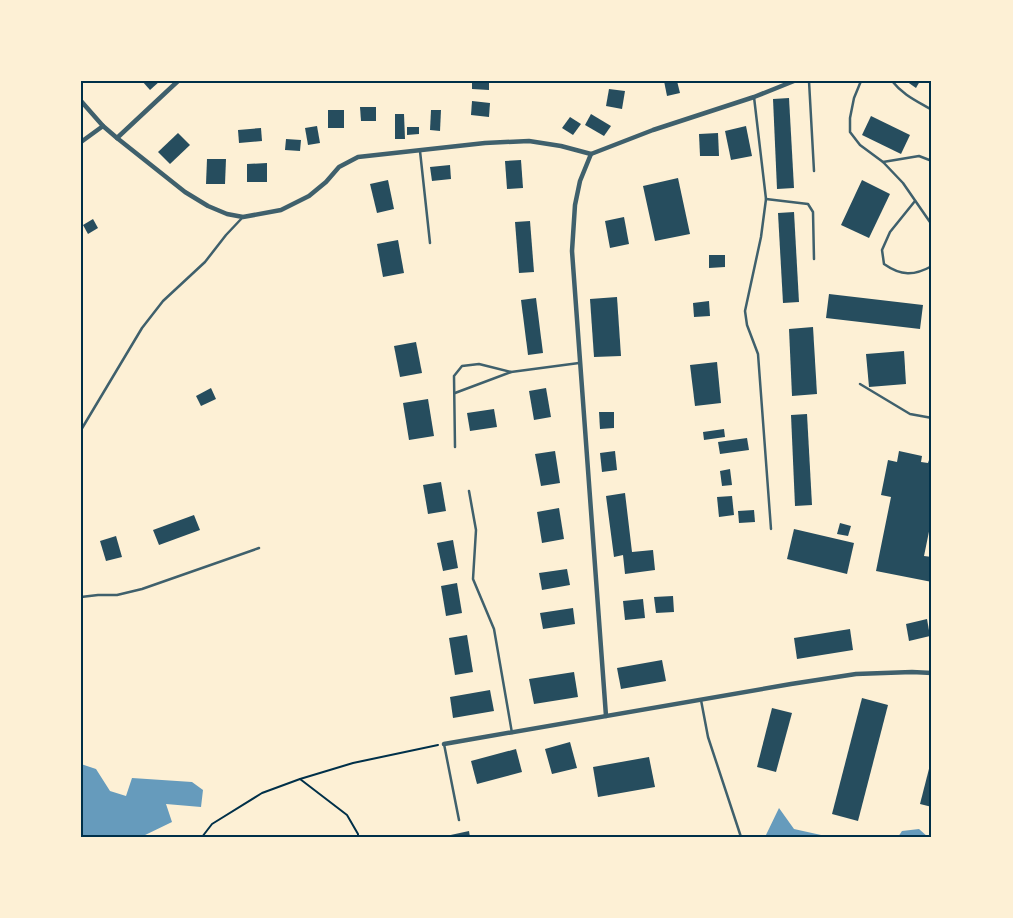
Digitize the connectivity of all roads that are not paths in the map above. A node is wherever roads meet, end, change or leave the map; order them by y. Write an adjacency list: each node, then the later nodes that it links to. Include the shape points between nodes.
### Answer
1 (178, 81): 10 (street)
2 (794, 81): 6 (street)
3 (809, 81): 16 (lane)
4 (861, 81): 15 (lane, via 854,98 850,132 860,145)
5 (892, 81): 8 (lane, via 907,96)
6 (754, 97): 13 (street); 17 (lane)
7 (81, 101): 9 (street)
8 (932, 110)
9 (103, 126): 10 (street); 11 (street)
10 (117, 138): 19 (street, via 208,206)
11 (81, 142)
12 (420, 150): 13 (street, via 529,141); 19 (street, via 358,157 338,167 309,196 281,210); 21 (lane)
13 (591, 154): 24 (street, via 575,205 572,251)
14 (932, 160): 15 (lane, via 919,156)
15 (883, 162): 18 (lane)
16 (814, 171)
17 (766, 199): 22 (lane, via 808,204 812,208); 32 (lane, via 745,311 758,354)
18 (915, 201): 20 (lane); 23 (lane, via 890,232 882,250 884,264 908,273 921,272)
19 (243, 217): 29 (lane, via 205,262 163,301 142,328)
20 (932, 225)
21 (430, 243)
22 (814, 259)
23 (932, 266)
24 (579, 363): 25 (lane); 37 (street)
25 (511, 372): 27 (lane); 27 (lane, via 480,364 462,366 454,376)
26 (860, 384): 28 (lane, via 910,414)
27 (455, 393): 30 (lane)
28 (932, 418)
29 (81, 430)
30 (455, 447)
31 (469, 491): 38 (lane, via 476,530 473,579 494,629)
32 (771, 530)
33 (259, 548): 34 (lane, via 142,589)
34 (81, 598)
35 (932, 672): 36 (street, via 856,674)
36 (701, 700): 37 (street); 41 (lane, via 708,737)
37 (606, 716): 38 (street)
38 (512, 732): 39 (street)
39 (444, 744): 40 (lane)
40 (459, 820)
41 (741, 837)

